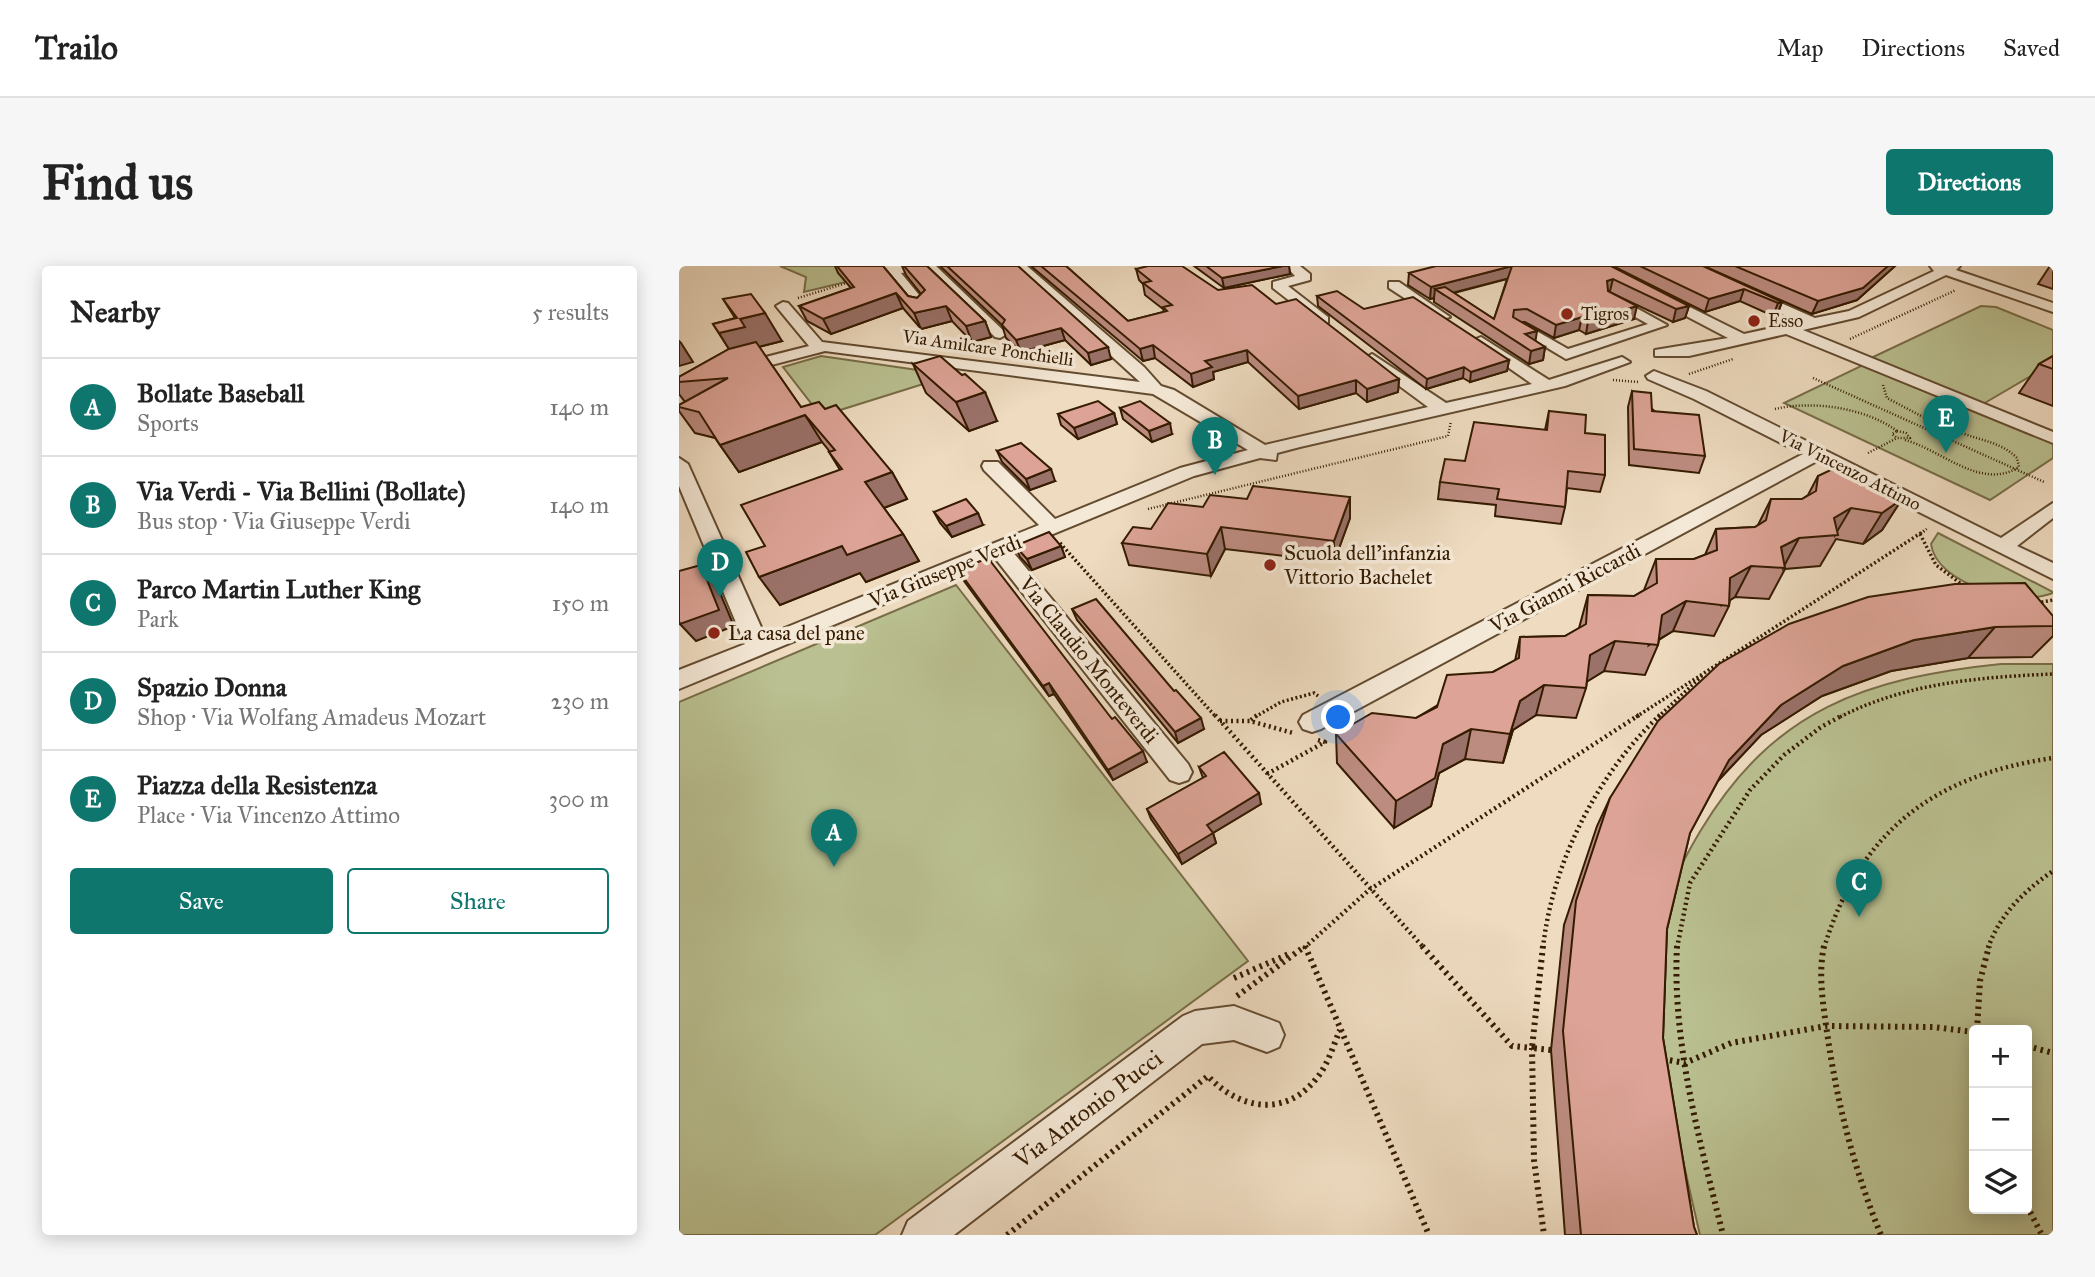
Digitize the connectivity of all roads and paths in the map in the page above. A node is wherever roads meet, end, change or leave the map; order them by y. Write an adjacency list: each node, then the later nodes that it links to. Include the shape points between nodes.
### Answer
1 (853, 266): 8 (street)
2 (929, 266): 8 (street); 21 (street)
3 (1019, 266): 37 (street)
4 (1292, 266): 22 (street, via 1305,277 1272,286)
5 (1597, 266): 23 (street)
6 (1686, 266): 18 (street)
7 (1947, 267): 9 (street); 11 (street); 13 (street)
8 (897, 270): 14 (path); 15 (street)
9 (1915, 284): 11 (street, via 1962,282); 18 (street, via 1868,309)
10 (1394, 285): 36 (street)
11 (2002, 289): 16 (street)
12 (1611, 298): 17 (street)
13 (2053, 302)
14 (788, 303): 25 (street)
15 (922, 307)
16 (2053, 308)
17 (1649, 318): 24 (street, via 1660,325); 26 (street)
18 (1815, 324): 20 (street)
19 (1518, 327): 26 (street)
20 (1790, 330): 23 (street); 30 (street)
21 (1000, 334)
22 (1341, 334)
23 (1738, 340): 28 (street); 31 (street)
24 (1611, 341): 26 (street, via 1571,354); 29 (street)
25 (817, 346): 35 (street); 37 (street, Via Amilcare Ponchielli)
26 (1551, 347)
27 (1363, 351): 40 (street)
28 (1660, 353): 29 (street); 31 (street, Via Vincenzo Attimo)
29 (1630, 356): 32 (street, via 1629,369); 36 (street, Via Giuseppe Verdi)
30 (1869, 362): 41 (path, via 1883,382 1887,398); 47 (street)
31 (1675, 367): 32 (street); 38 (street, Via Vincenzo Attimo)
32 (1649, 378): 34 (path); 36 (street, Via Giuseppe Verdi, via 1611,374); 38 (street, Via Vincenzo Attimo)
33 (1813, 378): 44 (path)
34 (1604, 381)
35 (679, 384)
36 (1553, 384): 40 (street, Via Giuseppe Verdi)
37 (1155, 389): 49 (street)
38 (1697, 394): 51 (street, Via Vincenzo Attimo)
39 (1776, 409): 45 (path, via 1789,404 1828,408 1887,422)
40 (1445, 415): 49 (street, Via Giuseppe Verdi); 56 (path, via 1448,436)
41 (1923, 417): 42 (path); 43 (path, via 1932,415)
42 (1927, 421): 43 (path); 44 (path)
43 (1941, 421): 54 (path, via 2006,448 2020,463)
44 (1918, 426): 54 (path)
45 (1897, 431): 46 (path, via 1892,434); 48 (path, via 1910,436)
46 (1897, 438): 48 (path); 50 (path)
47 (2053, 438)
48 (1905, 440): 54 (path, via 1934,448 1969,470 2001,475)
49 (1266, 453): 56 (street, Via Giuseppe Verdi)
50 (1868, 453)
51 (1818, 454): 61 (street, Via Vincenzo Attimo); 73 (street, Via Gianni Riccardi)
52 (679, 464): 68 (street)
53 (991, 466): 59 (street)
54 (2017, 471): 55 (path)
55 (2044, 482)
56 (1140, 502): 59 (street, Via Giuseppe Verdi)
57 (2053, 509): 61 (street)
58 (1921, 519): 60 (path, via 1932,525)
59 (1054, 532): 62 (street, Via Giuseppe Verdi); 74 (path)
60 (1920, 533): 64 (path, via 1936,567); 69 (path)
61 (2002, 547): 63 (street, Via Vincenzo Attimo)
62 (999, 549): 68 (street, Via Giuseppe Verdi); 78 (street, Via Claudio Monteverdi)
63 (2053, 572)
64 (1973, 591)
65 (2053, 600): 66 (path)
66 (2031, 603)
67 (1763, 645): 69 (path)
68 (758, 647): 72 (street, Via Giuseppe Verdi)
69 (1725, 657): 70 (path)
70 (1713, 666): 81 (path); 92 (path, via 1631,742 1581,819 1546,919)
71 (2053, 674): 96 (path, via 1955,680 1875,699 1834,718 1767,768 1738,803 1688,890 1677,957)
72 (679, 680)
73 (1335, 709): 75 (path, via 1314,693 1268,706); 76 (street, Via Gianni Riccardi)
74 (1219, 721): 75 (path); 79 (path)
75 (1250, 721): 76 (path)
76 (1308, 732): 79 (path, via 1325,742)
77 (2053, 758): 86 (path, via 1961,778 1931,794 1878,842 1856,873 1823,951 1821,996)
78 (1179, 772)
79 (1267, 774): 81 (path)
80 (2053, 871): 85 (path, via 2023,892 1999,921 1982,962)
81 (1369, 890): 82 (path); 92 (path, via 1512,1046)
82 (1304, 947): 83 (path); 88 (path)
83 (1297, 951): 84 (path); 87 (path)
84 (1234, 978)
85 (1976, 1025)
86 (1826, 1026): 89 (path); 96 (path, via 1731,1043); 103 (path, via 1842,1129)
87 (1195, 1028): 90 (street, Via Antonio Pucci, via 1234,1023); 98 (street, Via Antonio Pucci)
88 (1340, 1030): 99 (path, via 1324,1068 1303,1093 1273,1106 1250,1105 1229,1098 1208,1076); 100 (path)
89 (1969, 1030)
90 (1267, 1035)
91 (2032, 1047): 94 (path)
92 (1532, 1048): 93 (path); 101 (path, via 1534,1160)
93 (1551, 1050)
94 (2053, 1053)
95 (1655, 1058): 96 (path)
96 (1685, 1063): 102 (path)
97 (2031, 1214): 104 (path)
98 (922, 1235)
99 (1007, 1235)
100 (1429, 1235)
101 (1544, 1235)
102 (1723, 1235)
103 (1881, 1235)
104 (2042, 1235)

